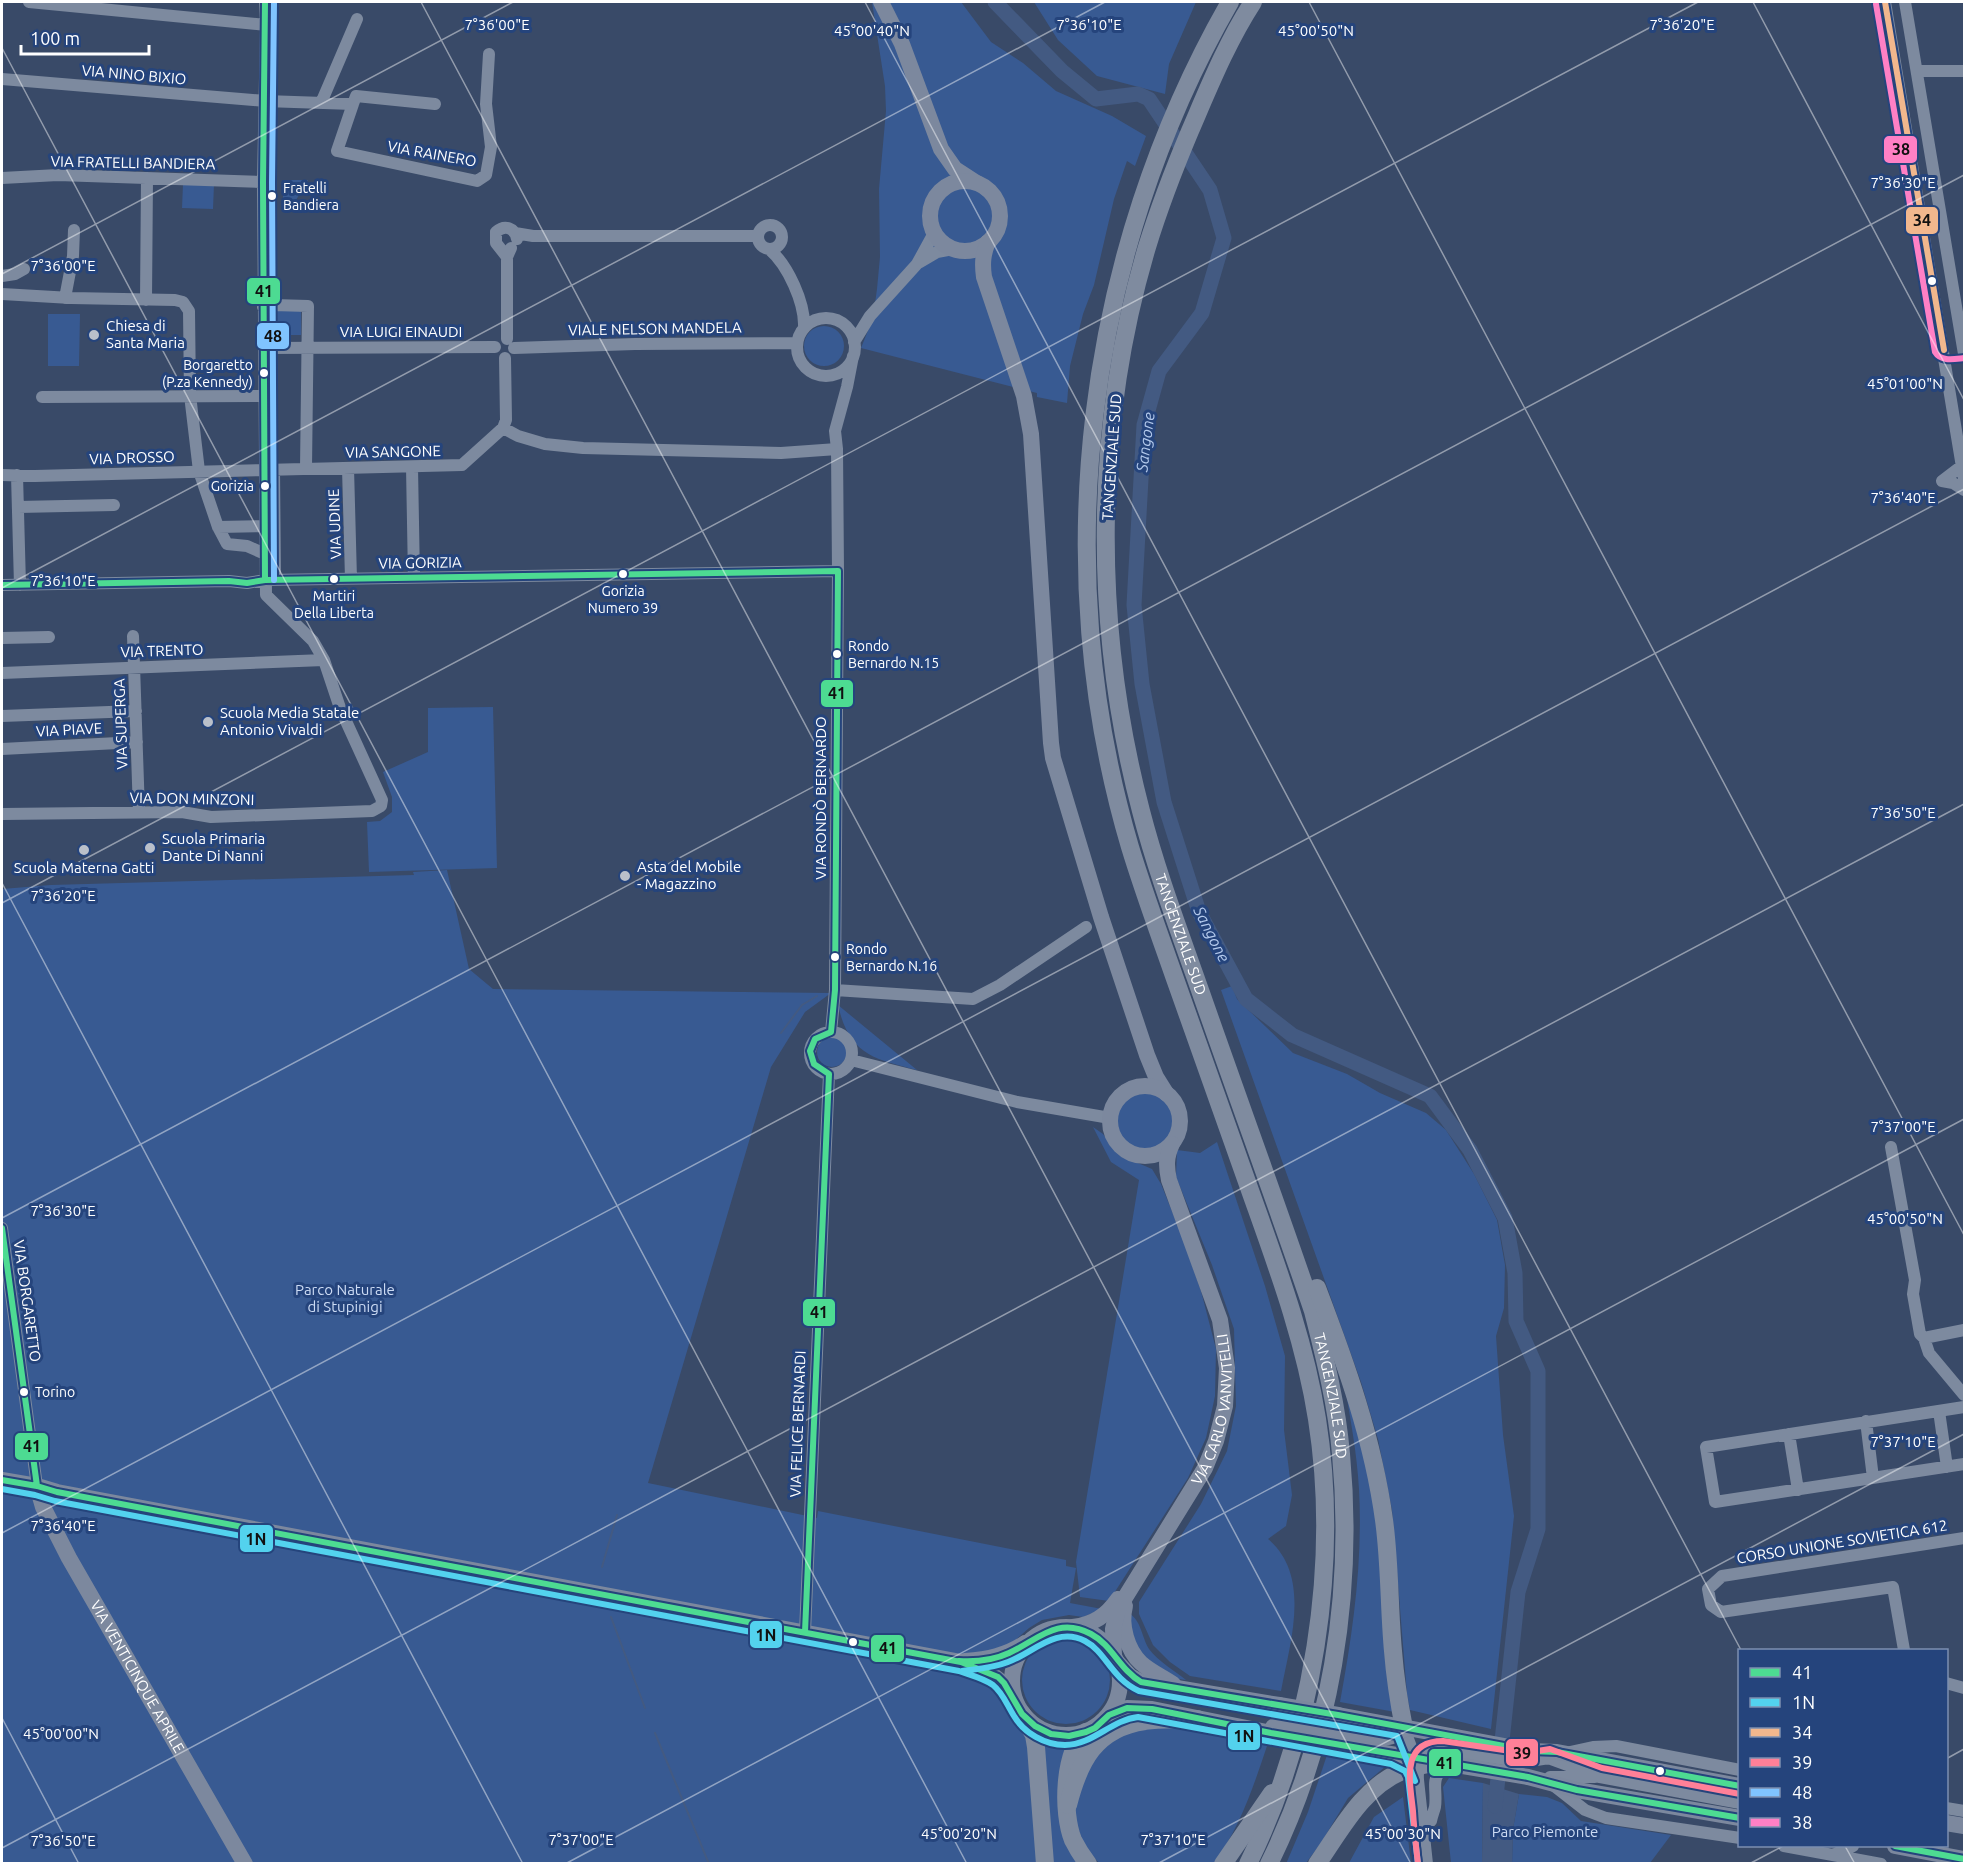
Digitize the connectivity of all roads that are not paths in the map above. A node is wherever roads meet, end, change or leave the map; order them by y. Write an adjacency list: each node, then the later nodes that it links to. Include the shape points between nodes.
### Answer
1 (29, 2): 9 (street)
2 (265, 2): 9 (street)
3 (881, 2): 18 (main road, via 899,37)
4 (1230, 2): 141 (highway, TANGENZIALE SUD, via 1207,42 1146,189 1116,291 1095,406 1088,473 1087,586 1103,733 1130,847 1289,1302 1317,1419 1324,1487 1322,1596 1310,1682)
5 (1253, 2): 101 (highway, TANGENZIALE SUD, via 1199,109 1146,250 1114,412 1106,511 1106,571 1122,725 1140,809)
6 (1885, 2): 25 (street)
7 (1905, 2): 11 (street)
8 (357, 19): 15 (street)
9 (266, 25): 14 (street)
10 (489, 54): 16 (street, VIA RAINERO, via 486,104 491,147 486,175 477,181 337,151)
11 (1917, 71): 12 (street); 24 (street)
12 (1965, 71)
13 (2, 80): 14 (street, VIA NINO BIXIO)
14 (265, 101): 15 (street); 21 (street)
15 (321, 103): 16 (street)
16 (353, 104): 17 (street, via 356,96)
17 (435, 104)
18 (941, 150): 22 (main road, via 955,170); 23 (main road, via 943,172)
19 (2, 178): 20 (street, VIA FRATELLI BANDIERA)
20 (147, 178): 21 (street, VIA FRATELLI BANDIERA); 40 (street)
21 (263, 182): 41 (street)
22 (976, 183): 23 (main road, via 959,181); 29 (main road, via 991,193 999,209 998,227)
23 (937, 194): 27 (main road, via 930,213)
24 (1941, 214): 25 (street); 36 (street)
25 (1922, 217): 37 (street)
26 (74, 230): 39 (street)
27 (934, 233): 31 (main road); 32 (street)
28 (758, 236): 30 (street); 30 (street, via 764,226 779,229 780,244); 47 (street, via 533,236 510,246)
29 (988, 242): 31 (main road, via 977,249); 35 (main road, via 983,254)
30 (769, 249): 42 (street, via 781,261 802,306)
31 (956, 250): 32 (street, via 937,252); 35 (main road)
32 (916, 264): 43 (street, via 870,316)
33 (24, 269): 34 (street)
34 (2, 276)
35 (984, 277): 92 (main road, via 1024,396 1030,426 1053,758)
36 (1953, 290): 37 (street); 49 (street)
37 (1934, 292): 48 (street)
38 (2, 294): 39 (street)
39 (65, 298): 40 (street)
40 (146, 300): 51 (street, via 175,300 183,302 189,310)
41 (264, 307): 45 (street, via 308,306); 46 (street)
42 (804, 327): 43 (street, via 820,318 837,320); 44 (street)
43 (854, 342): 50 (street)
44 (797, 344): 47 (street, VIALE NELSON MANDELA); 50 (street, via 800,361 823,376 840,372)
45 (307, 347): 46 (street, VIA LUIGI EINAUDI); 47 (street, VIA LUIGI EINAUDI, via 495,347 498,355); 58 (street)
46 (264, 348): 52 (street)
47 (508, 348): 54 (street)
48 (1944, 350): 49 (street); 56 (street)
49 (1964, 351)
50 (853, 356): 55 (street, VIA RONDÒ BERNARDO, via 835,431)
51 (190, 395): 52 (street); 53 (street); 61 (street)
52 (264, 396): 60 (street)
53 (42, 397)
54 (503, 428): 55 (street, via 545,444 583,448 781,453); 57 (street, VIA SANGONE, via 462,465)
55 (837, 449): 71 (street, VIA RONDÒ BERNARDO)
56 (1962, 465): 64 (street); 65 (street, via 1942,482)
57 (412, 467): 59 (street, VIA SANGONE); 72 (street)
58 (306, 468): 59 (street, VIA SANGONE); 60 (street, VIA SANGONE)
59 (348, 468): 73 (street, VIA UDINE)
60 (269, 469): 61 (street, VIA DROSSO); 68 (street); 74 (street)
61 (199, 471): 63 (street, VIA DROSSO); 69 (street)
62 (2, 475): 63 (street, VIA DROSSO)
63 (17, 476): 67 (street)
64 (1965, 479)
65 (1965, 490)
66 (114, 505): 67 (street)
67 (18, 507): 76 (street)
68 (265, 525): 69 (street); 70 (street)
69 (218, 527): 70 (street, via 227,544 247,546)
70 (265, 554): 74 (street)
71 (838, 571): 72 (street, VIA GORIZIA); 90 (street, VIA RONDÒ BERNARDO)
72 (414, 578): 73 (street, VIA GORIZIA)
73 (351, 579): 74 (street, VIA GORIZIA)
74 (270, 580): 76 (street, VIA GORIZIA); 80 (street, via 266,596 313,641)
75 (2, 585): 76 (street, VIA GORIZIA)
76 (20, 585)
77 (133, 636): 81 (street, VIA SUPERGA)
78 (49, 637): 79 (street)
79 (2, 638)
80 (324, 660): 81 (street, VIA TRENTO); 87 (street, VIA DON MINZONI, via 340,708 382,800 381,806 372,811 211,817)
81 (134, 667): 82 (street, VIA TRENTO); 83 (street, VIA SUPERGA)
82 (2, 672)
83 (136, 711): 84 (street); 85 (street, VIA SUPERGA)
84 (2, 717)
85 (137, 742): 86 (street, VIA PIAVE); 87 (street, VIA SUPERGA)
86 (2, 748)
87 (139, 812): 88 (street, VIA DON MINZONI)
88 (2, 814)
89 (1086, 927): 90 (street, via 973,999)
90 (835, 990): 91 (street, VIA RONDÒ BERNARDO)
91 (831, 1032): 93 (street, via 848,1041); 94 (street, via 817,1037 810,1049 813,1064)
92 (1147, 1054): 95 (main road); 96 (main road)
93 (851, 1060): 94 (street, via 842,1072); 97 (street, via 1017,1102)
94 (829, 1074): 121 (street, VIA FELICE BERNARDI)
95 (1128, 1090): 96 (main road, via 1147,1086); 97 (main road, via 1116,1102)
96 (1166, 1093): 98 (main road, via 1179,1110 1179,1132)
97 (1110, 1118): 100 (main road, via 1115,1140 1132,1154)
98 (1172, 1144): 100 (main road, via 1159,1154); 102 (main road, via 1167,1155)
99 (1891, 1147): 105 (street, via 1915,1280 1913,1294)
100 (1142, 1156): 102 (main road)
101 (1260, 1160): 132 (highway, via 1296,1233 1366,1429 1384,1520 1393,1653); 165 (highway, TANGENZIALE SUD, via 1313,1311 1330,1380 1341,1453 1344,1528 1342,1593 1330,1683 1302,1785)
102 (1169, 1180): 118 (main road, VIA CARLO VANVITELLI, via 1220,1320 1227,1387 1221,1425 1205,1468)
103 (2, 1228): 115 (street, VIA BORGARETTO)
104 (1965, 1330): 105 (street)
105 (1924, 1338): 106 (street, via 1929,1353)
106 (1961, 1393)
107 (1965, 1407): 108 (street)
108 (1939, 1411): 109 (street); 112 (street)
109 (1866, 1421): 110 (street); 113 (street)
110 (1789, 1434): 116 (street); 116 (street, via 1706,1447 1715,1502)
111 (1965, 1464): 112 (street)
112 (1947, 1467): 113 (street)
113 (1873, 1478): 116 (street)
114 (2, 1480): 115 (main road)
115 (38, 1486): 121 (main road); 160 (main road, VIA VENTICINQUE APRILE, via 43,1507 69,1558)
116 (1798, 1490)
117 (1965, 1538): 123 (street, CORSO UNIONE SOVIETICA 612, via 1722,1576 1708,1589 1711,1605 1721,1612 1893,1587)
118 (1147, 1560): 119 (main road, VIA CARLO VANVITELLI); 120 (main road, VIA CARLO VANVITELLI, via 1108,1612 1093,1623)
119 (1130, 1588): 124 (main road, VIA CARLO VANVITELLI, via 1114,1622); 128 (main road, via 1123,1618 1133,1652 1141,1663)
120 (1073, 1627): 122 (main road, via 1050,1629); 124 (main road, via 1102,1641)
121 (806, 1632): 125 (main road)
122 (1028, 1641): 125 (main road, via 997,1657); 129 (main road, via 1014,1662 1011,1679)
123 (1904, 1649)
124 (1115, 1659): 128 (main road, via 1136,1680); 130 (main road, via 1120,1674 1119,1692)
125 (961, 1662): 129 (main road, via 998,1677)
126 (1948, 1683): 127 (street)
127 (1965, 1688)
128 (1181, 1690): 133 (main road, bridge, via 1279,1705)
129 (1018, 1705): 134 (main road, via 1035,1726 1051,1734 1069,1736); 161 (highway, via 1036,1746)
130 (1109, 1715): 131 (main road, via 1127,1708 1144,1708); 134 (main road)
131 (1197, 1719): 133 (main road, bridge, via 1253,1730); 146 (highway, via 1148,1720 1111,1734 1083,1761)
132 (1404, 1728): 133 (main road); 137 (main road); 140 (street)
133 (1334, 1730): 140 (main road)
134 (1086, 1732): 146 (highway, via 1072,1757 1066,1788)
135 (1613, 1746): 136 (street); 142 (street, via 1605,1753); 143 (street)
136 (1557, 1756): 138 (main road); 142 (main road)
137 (1492, 1758): 138 (main road); 138 (main road); 139 (main road); 140 (street, via 1437,1749 1429,1752)
138 (1525, 1763): 142 (street, via 1578,1778); 144 (main road)
139 (1463, 1766): 140 (main road); 151 (street, via 1446,1769 1436,1777)
140 (1420, 1768): 151 (street); 166 (highway, via 1397,1773 1371,1791); 167 (street)
141 (1283, 1777): 163 (highway); 164 (highway, TANGENZIALE SUD)
142 (1600, 1777): 143 (main road); 144 (main road, via 1577,1790); 145 (street); 149 (street, via 1596,1806); 150 (main road)
143 (1738, 1780)
144 (1550, 1782): 149 (street, via 1585,1810)
145 (1738, 1803)
146 (1068, 1805): 162 (highway, via 1072,1839)
147 (1948, 1808): 148 (street)
148 (1965, 1811)
149 (1603, 1817): 154 (street)
150 (1738, 1817)
151 (1431, 1821): 168 (street)
152 (1948, 1823): 153 (main road)
153 (1965, 1826)
154 (1738, 1838)
155 (1794, 1847): 158 (street)
156 (1849, 1847): 158 (street)
157 (1905, 1847): 159 (main road)
158 (1833, 1855): 169 (street)
159 (1965, 1859)
160 (245, 1863)
161 (1045, 1863)
162 (1088, 1863)
163 (1223, 1863)
164 (1248, 1863)
165 (1269, 1863)
166 (1317, 1863)
167 (1427, 1863)
168 (1435, 1863)
169 (1881, 1863)

